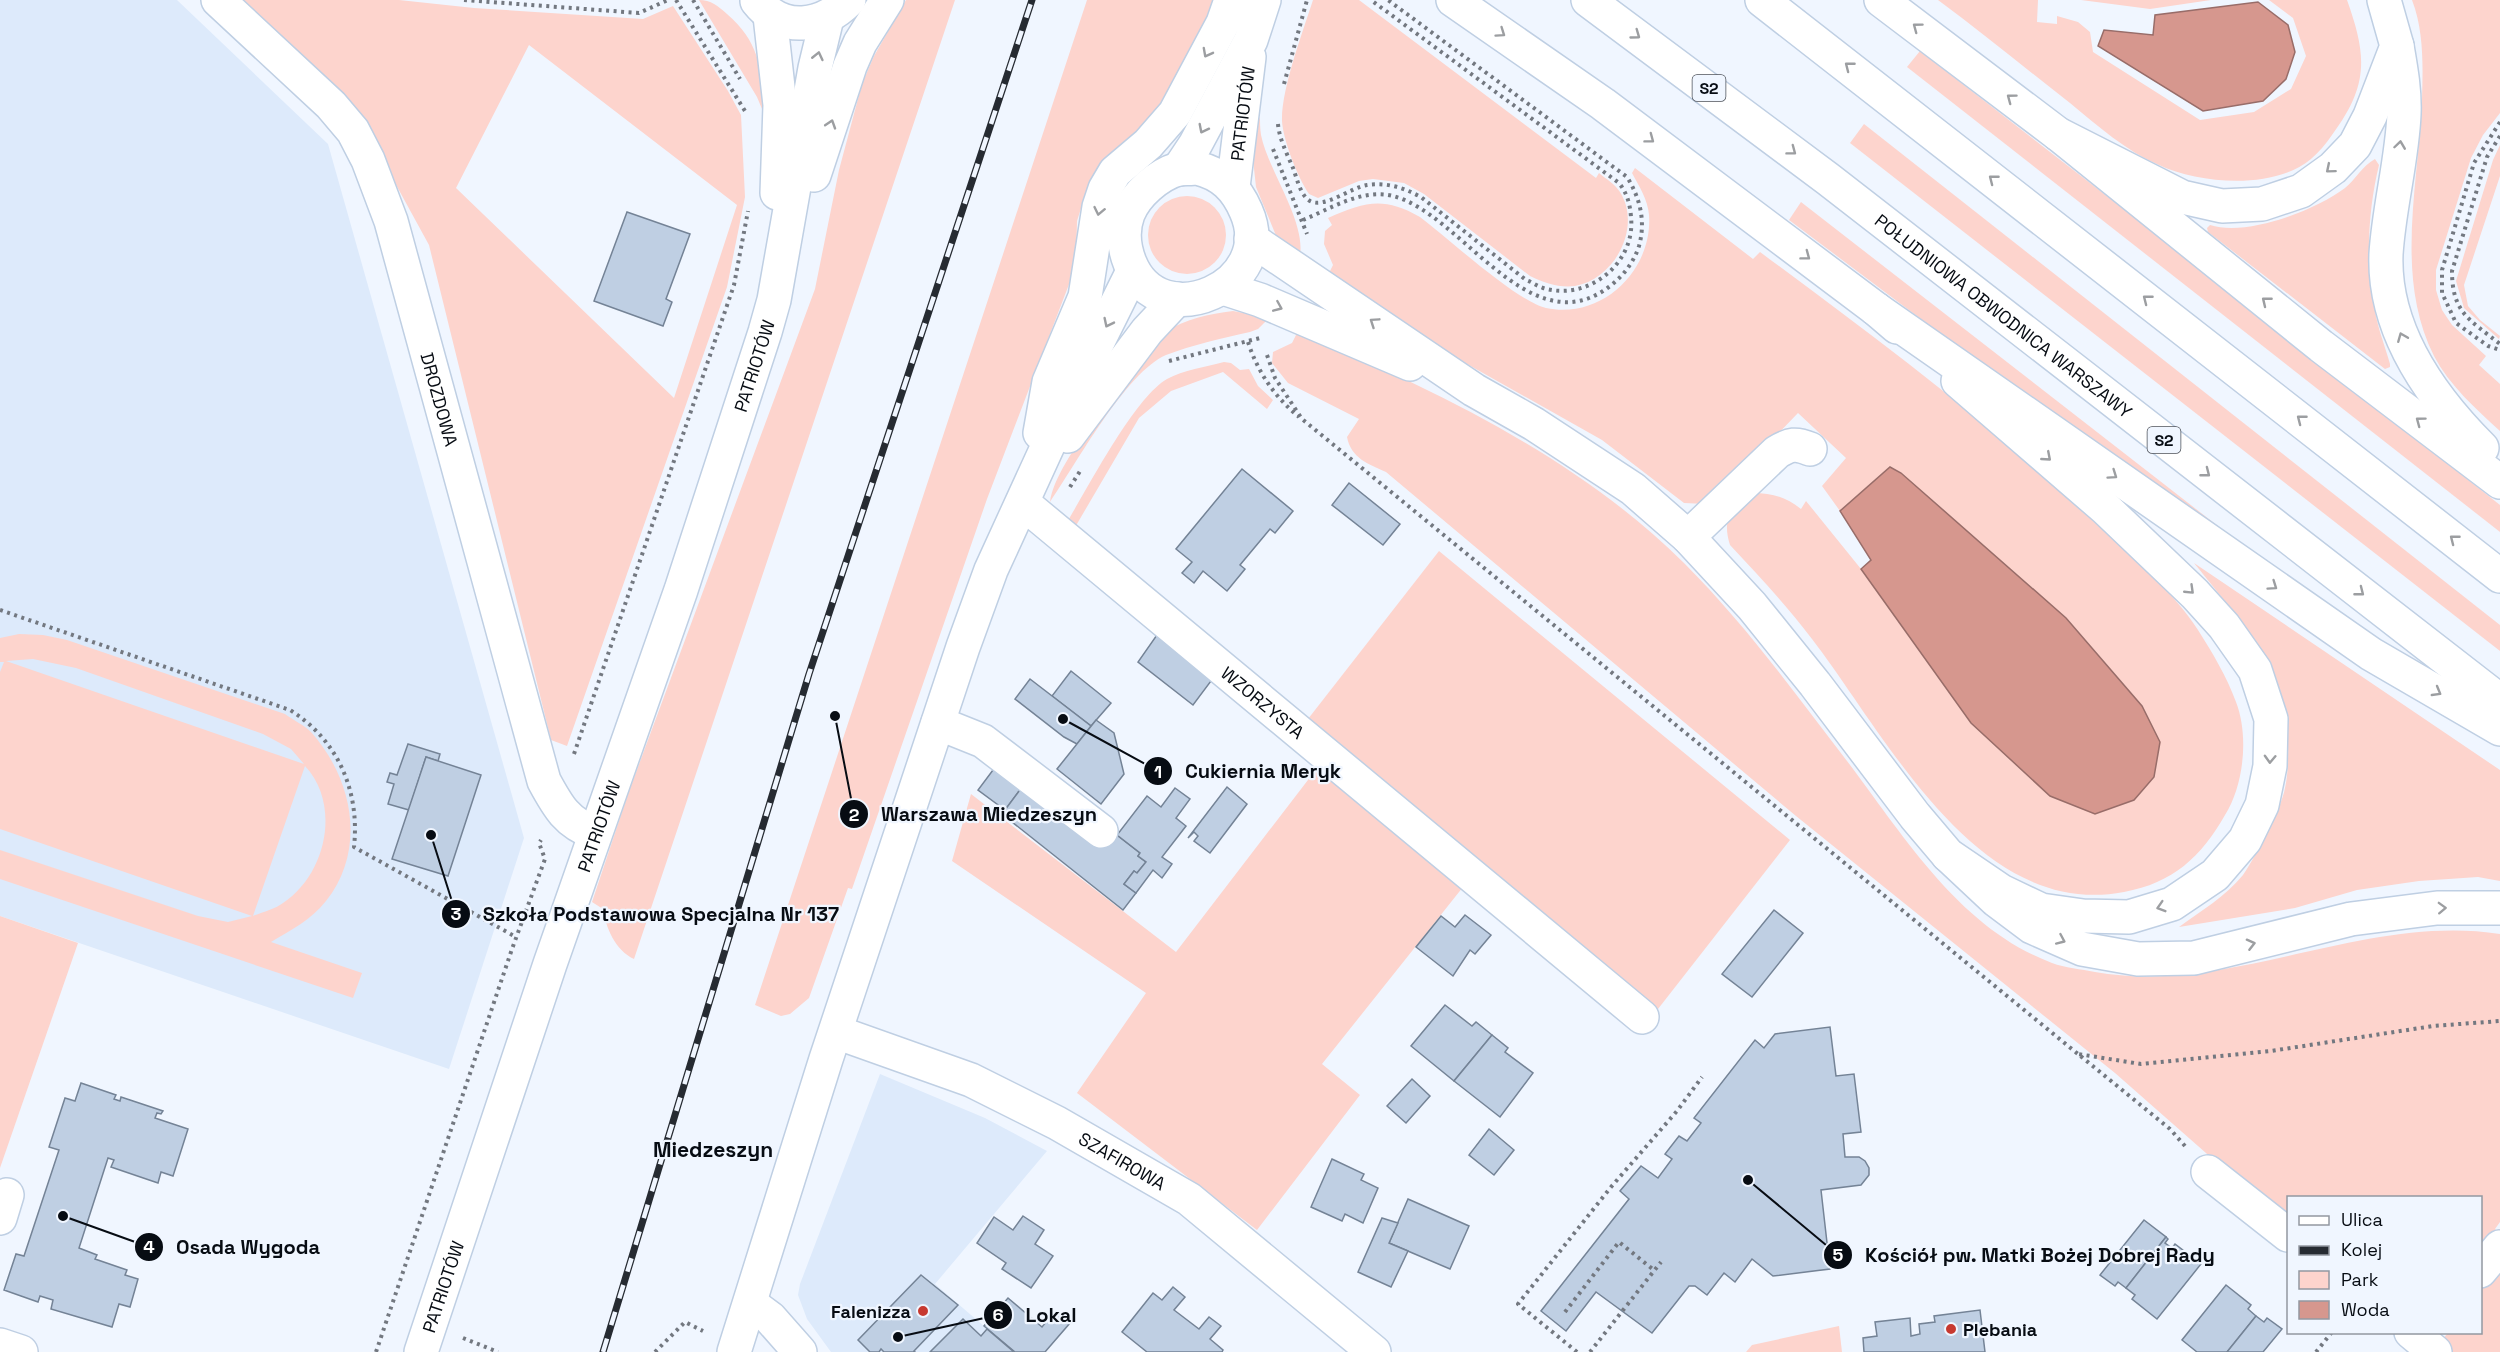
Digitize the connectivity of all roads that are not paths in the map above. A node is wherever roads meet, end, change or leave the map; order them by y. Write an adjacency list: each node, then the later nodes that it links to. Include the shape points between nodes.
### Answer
1 (218, 0): 34 (main road, DROZDOWA, via 331,105 353,131 368,160 391,221 544,781 556,803 578,827)
2 (887, 0): 21 (main road, one-way to 2, via 850,66 860,42)
3 (1232, 0): 27 (main road, one-way to 27, via 1175,113 1148,144 1115,172 1105,189 1085,297 1049,382)
4 (1264, 0): 12 (main road, PATRIOTÓW)
5 (1454, 0): 22 (main road, one-way to 22, via 1603,104)
6 (1588, 0): 30 (main road, POŁUDNIOWA OBWODNICA WARSZAWY / S2, one-way to 30, via 1820,172)
7 (1762, 0): 29 (main road, one-way to 7)
8 (1881, 0): 14 (main road, one-way to 8)
9 (2384, 0): 13 (main road)
10 (763, 8): 11 (main road, via 809,24); 21 (main road, PATRIOTÓW, via 780,105)
11 (838, 9): 21 (main road, PATRIOTÓW, one-way to 11, via 815,68)
12 (1251, 40): 15 (main road, PATRIOTÓW, one-way to 15); 16 (main road, PATRIOTÓW)
13 (2397, 46): 14 (main road, one-way to 14, via 2355,145 2333,168 2301,191 2262,204 2222,206 2182,197); 25 (main road, one-way to 13, via 2458,424 2426,381 2406,348 2394,316 2386,256 2404,115 2404,82)
14 (2058, 134): 26 (main road, one-way to 14, via 2321,346)
15 (1179, 169): 16 (main road, via 1209,171); 18 (main road, via 1146,189 1133,203 1125,250)
16 (1233, 187): 17 (main road, via 1249,217)
17 (1251, 239): 19 (main road, via 1241,272); 23 (main road, one-way to 17)
18 (1133, 271): 20 (main road, via 1153,291); 27 (main road, one-way to 27)
19 (1223, 288): 20 (main road, via 1200,297); 23 (main road, one-way to 23)
20 (1177, 299): 27 (main road, via 1147,331)
21 (774, 300): 34 (main road, PATRIOTÓW, via 681,590)
22 (1876, 309): 32 (main road, one-way to 32, via 2371,654); 35 (main road, one-way to 35, via 2106,509 2195,594 2255,670 2271,719 2270,766 2262,805 2245,840 2216,875 2172,904 2129,917 2041,910 2001,891)
23 (1474, 390): 28 (main road, via 1633,489)
24 (1810, 449): 28 (main road, via 1790,444 1777,452)
25 (2500, 467)
26 (2500, 482)
27 (1026, 496): 31 (main road, via 991,570); 37 (main road, WZORZYSTA)
28 (1688, 537): 35 (main road, via 1752,606)
29 (2500, 576)
30 (2500, 701)
31 (938, 723): 33 (main road, via 983,741); 38 (main road)
32 (2500, 729)
33 (1101, 831)
34 (595, 833): 46 (main road, PATRIOTÓW)
35 (1948, 855): 36 (main road, one-way to 36, via 2032,927 2082,949 2138,959 2194,958 2351,919 2437,908)
36 (2500, 908)
37 (1642, 1017)
38 (836, 1032): 43 (main road); 49 (main road, SZAFIROWA, via 971,1080 1057,1123 1189,1199)
39 (2208, 1172): 40 (main road)
40 (2287, 1233)
41 (2500, 1247): 42 (main road)
42 (2482, 1270)
43 (751, 1304): 47 (main road); 48 (main road, via 770,1318)
44 (0, 1345): 45 (main road)
45 (21, 1352)
46 (420, 1352)
47 (734, 1352)
48 (800, 1352)
49 (1374, 1352)

